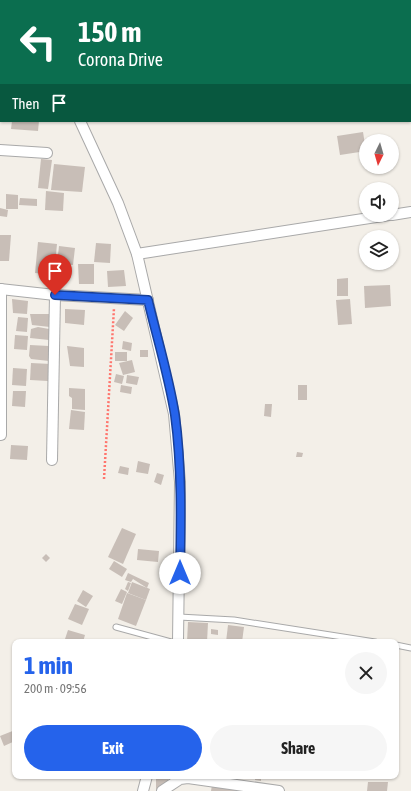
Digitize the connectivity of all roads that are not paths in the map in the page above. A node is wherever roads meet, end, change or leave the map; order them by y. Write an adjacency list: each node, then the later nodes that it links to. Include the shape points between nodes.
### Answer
1 (80, 122): 7 (street, via 118,203)
2 (0, 150): 3 (street)
3 (47, 153)
4 (411, 212): 5 (street)
5 (399, 214)
6 (359, 220): 7 (street)
7 (136, 254): 10 (street)
8 (1, 289): 9 (street); 11 (street)
9 (55, 295): 10 (street); 12 (street)
10 (148, 300): 13 (street, via 178,439)
11 (1, 435)
12 (52, 460)
13 (179, 617): 16 (street); 17 (lane, via 234,620)
14 (116, 627): 15 (lane)
15 (161, 639)
16 (178, 639)
17 (356, 639)
18 (399, 646): 19 (lane)
19 (411, 648)
20 (146, 779): 23 (street)
21 (180, 779): 24 (street)
22 (195, 779): 25 (street)
23 (143, 791)
24 (162, 791)
25 (279, 791)

